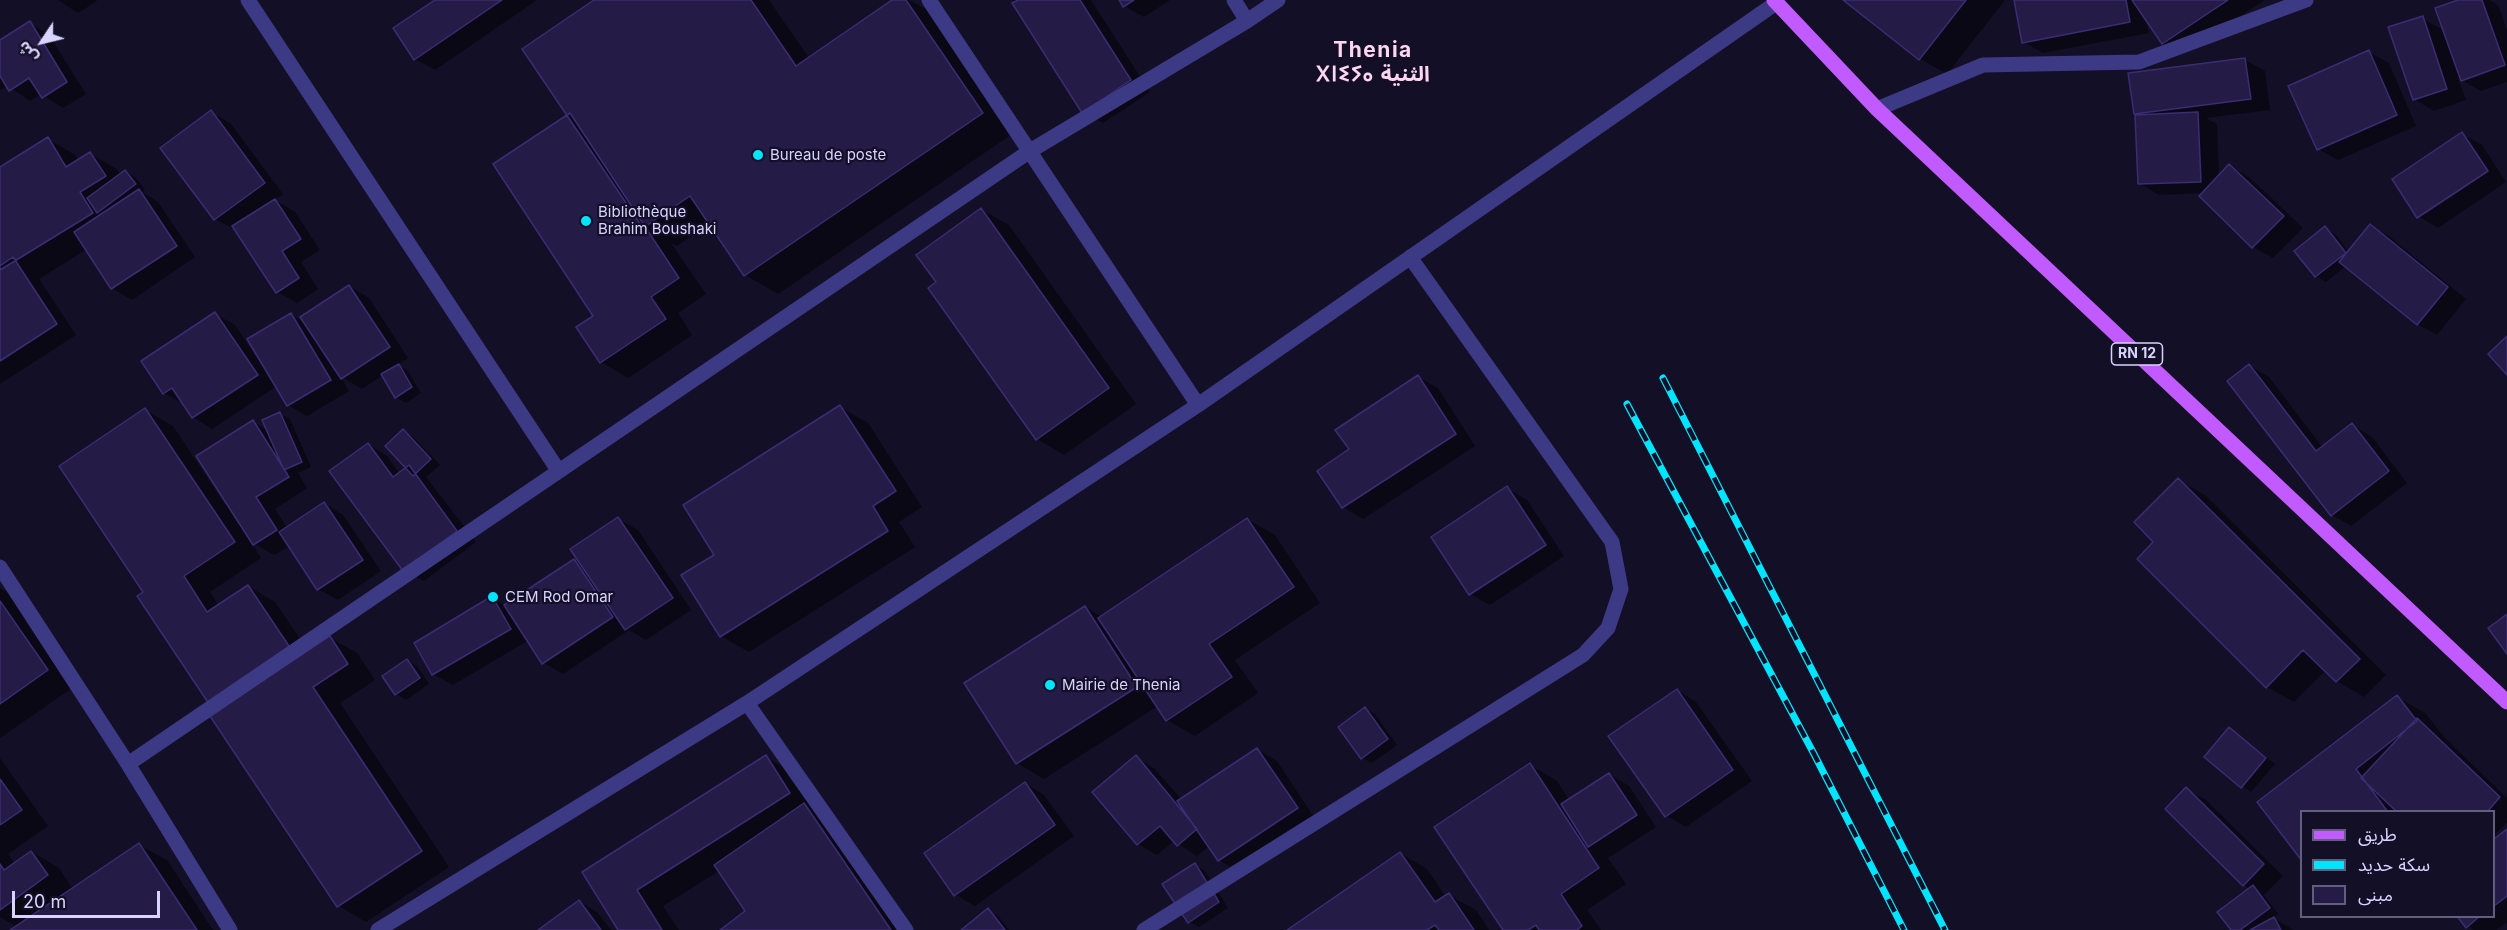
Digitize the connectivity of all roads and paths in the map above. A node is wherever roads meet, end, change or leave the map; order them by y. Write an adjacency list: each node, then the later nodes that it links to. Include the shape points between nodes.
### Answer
1 (248, 0): 12 (street)
2 (929, 0): 9 (street)
3 (1234, 0): 7 (street)
4 (1278, 0): 7 (street)
5 (2306, 0): 8 (street, via 2139,62 1983,65)
6 (1775, 1): 8 (main road, RN 12); 10 (street)
7 (1247, 21): 9 (street)
8 (1877, 109): 14 (main road, RN 12)
9 (1030, 151): 11 (street); 12 (street)
10 (1410, 257): 11 (street); 20 (street, via 1612,542 1621,590 1608,628 1583,655)
11 (1198, 405): 15 (street)
12 (558, 470): 16 (street)
13 (0, 567): 16 (street)
14 (2507, 702)
15 (747, 703): 18 (street); 19 (street)
16 (128, 764): 17 (street)
17 (230, 930)
18 (378, 930)
19 (906, 930)
20 (1144, 930)

